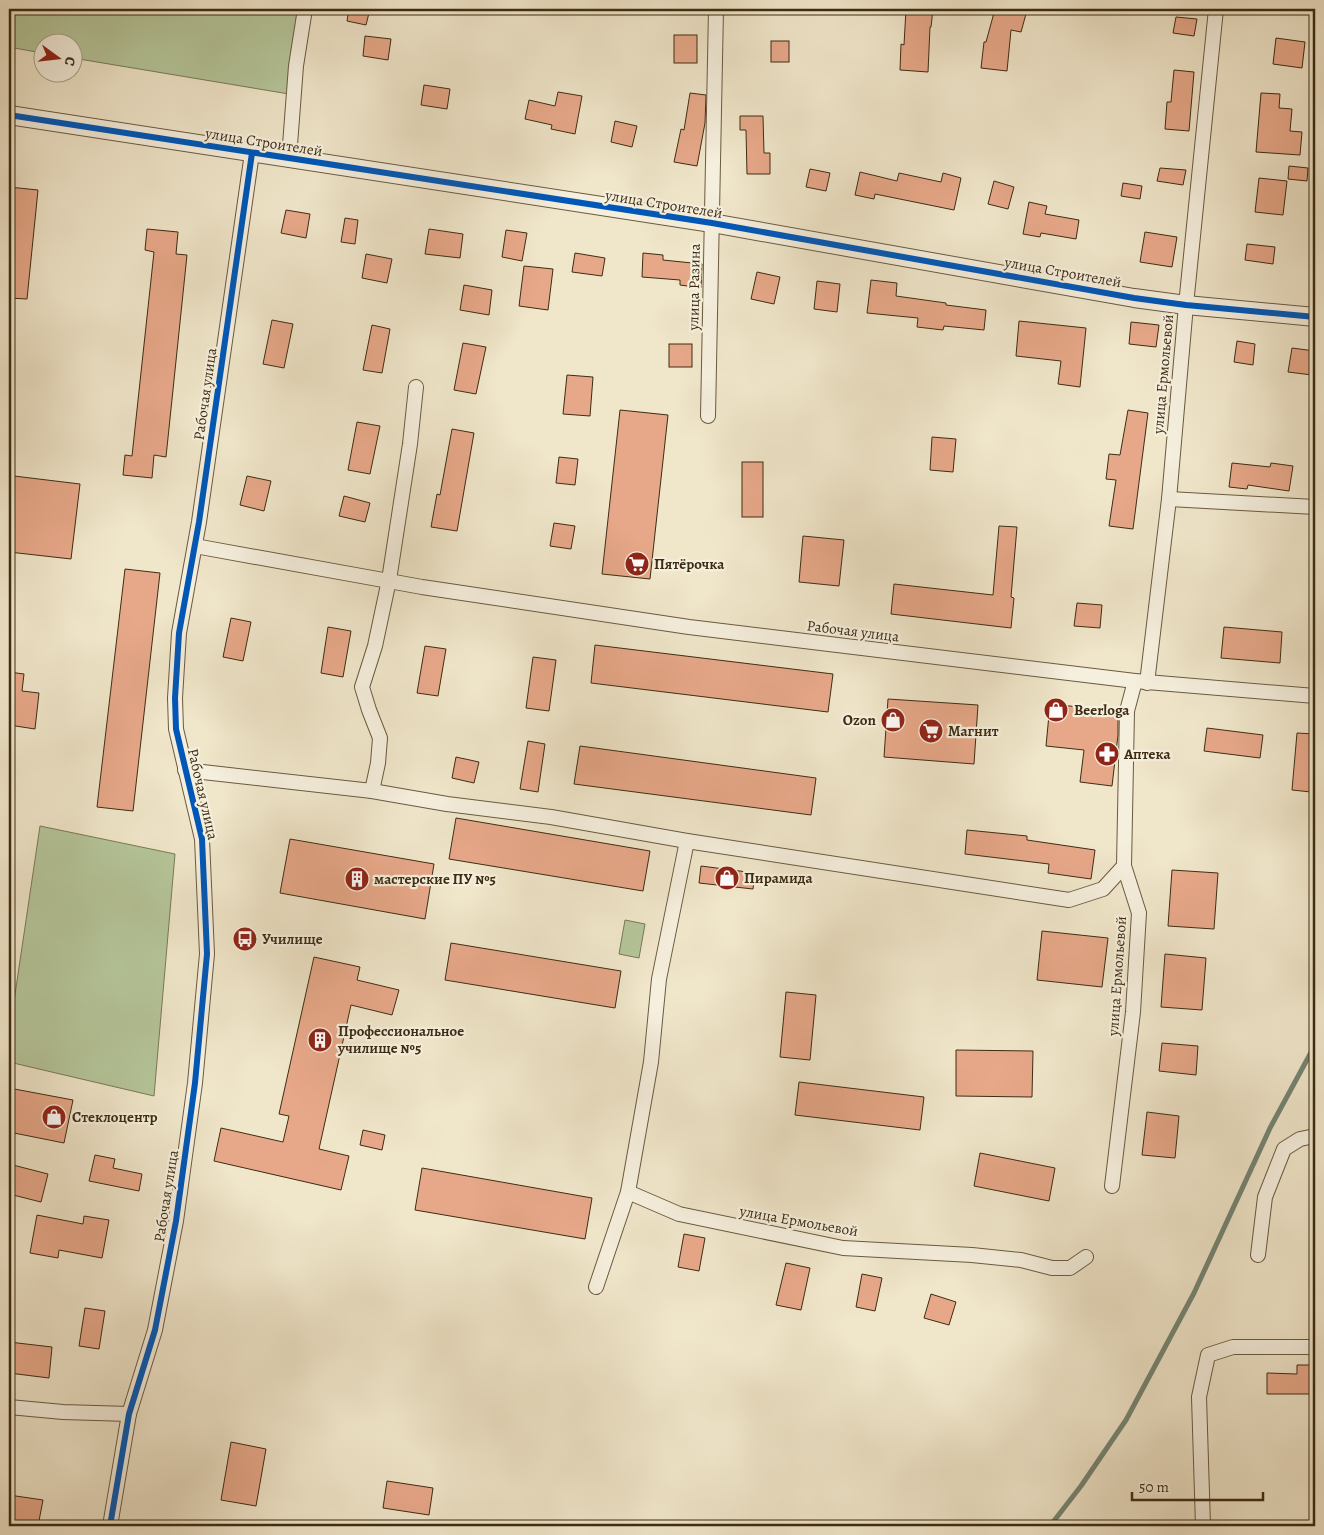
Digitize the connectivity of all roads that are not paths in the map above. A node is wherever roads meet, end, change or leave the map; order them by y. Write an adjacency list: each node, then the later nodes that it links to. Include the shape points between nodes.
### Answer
1 (305, 9): 6 (street, via 296,66)
2 (716, 9): 7 (street, улица Разина)
3 (1216, 9): 8 (street, улица Ермольевой)
4 (9, 115): 5 (street, улица Строителей)
5 (252, 153): 6 (street, улица Строителей); 14 (street, Рабочая улица)
6 (289, 158): 7 (street, улица Строителей)
7 (712, 223): 8 (street, улица Строителей); 11 (street, улица Разина)
8 (1186, 305): 9 (street, улица Строителей); 12 (street, улица Ермольевой)
9 (1315, 317)
10 (416, 387): 15 (street)
11 (708, 416)
12 (1169, 499): 13 (street); 16 (street, улица Ермольевой)
13 (1315, 507)
14 (195, 546): 15 (street, Рабочая улица); 18 (street, Рабочая улица, via 179,634 175,698 176,728)
15 (389, 580): 16 (street, Рабочая улица, via 689,627); 19 (street, via 376,646 362,687 380,738)
16 (1141, 682): 17 (street, Рабочая улица); 21 (street, улица Ермольевой, via 1127,711)
17 (1315, 696)
18 (185, 770): 19 (street, Рабочая улица); 30 (street, Рабочая улица, via 202,839 207,954 195,1083 176,1221 155,1330)
19 (372, 791): 20 (street, Рабочая улица)
20 (687, 841): 21 (street, Рабочая улица, via 1069,900 1103,889); 24 (street, via 659,979 651,1062)
21 (1124, 866): 23 (street, улица Ермольевой, via 1139,913 1133,1012)
22 (1315, 1136): 25 (street, via 1300,1139 1284,1149 1265,1197)
23 (1112, 1186)
24 (628, 1192): 26 (street, улица Ермольевой, via 679,1214 843,1248 972,1255 1021,1260 1052,1268 1070,1268); 27 (street)
25 (1258, 1255)
26 (1086, 1257)
27 (596, 1287)
28 (1315, 1347): 32 (street, via 1233,1347 1208,1355 1199,1397)
29 (9, 1407): 30 (street)
30 (129, 1414): 31 (street, Рабочая улица)
31 (110, 1526)
32 (1203, 1526)

